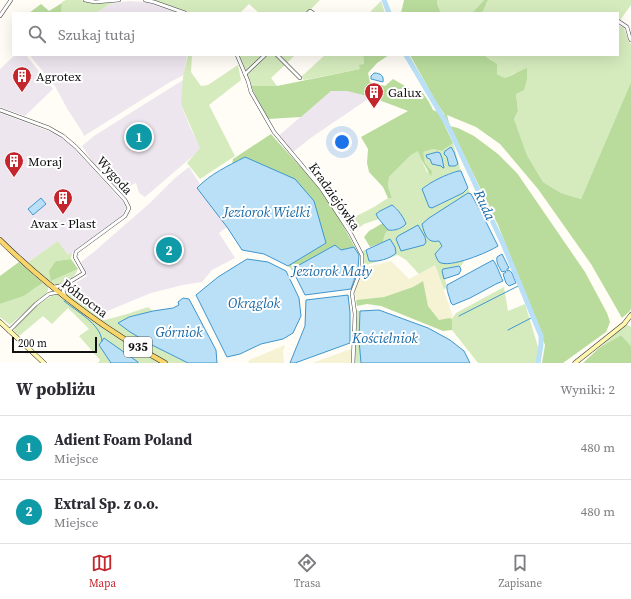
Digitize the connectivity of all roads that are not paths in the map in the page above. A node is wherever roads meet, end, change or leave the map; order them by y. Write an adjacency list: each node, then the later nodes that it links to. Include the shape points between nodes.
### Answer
1 (11, 0): 6 (street)
2 (85, 0): 3 (street)
3 (119, 0)
4 (145, 0): 5 (street)
5 (182, 12)
6 (0, 16)
7 (619, 22): 8 (street, via 627,27)
8 (631, 40)
9 (237, 56): 12 (street, Kradziejówka)
10 (264, 56): 12 (street)
11 (278, 56): 13 (street)
12 (245, 74): 28 (street, Kradziejówka, via 253,96 274,132 321,188 362,255 362,267 352,292 355,314)
13 (300, 78)
14 (0, 110): 15 (street, Wygoda)
15 (5, 112): 16 (street); 18 (street, Wygoda, via 49,128 63,136 125,200 129,208 125,216 76,252 75,257 84,273)
16 (0, 114)
17 (0, 240): 19 (main road, Północna / 935)
18 (64, 285): 19 (street, Wygoda); 22 (street)
19 (51, 286): 20 (main road, Północna / 935); 21 (street)
20 (59, 292): 21 (street); 22 (main road, Północna / 935)
21 (49, 294): 25 (street)
22 (65, 297): 27 (main road, Północna / 935, via 91,317)
23 (631, 315): 29 (main road, via 624,324)
24 (0, 324): 25 (main road)
25 (9, 331): 26 (main road)
26 (44, 363)
27 (165, 363)
28 (352, 363)
29 (575, 363)

